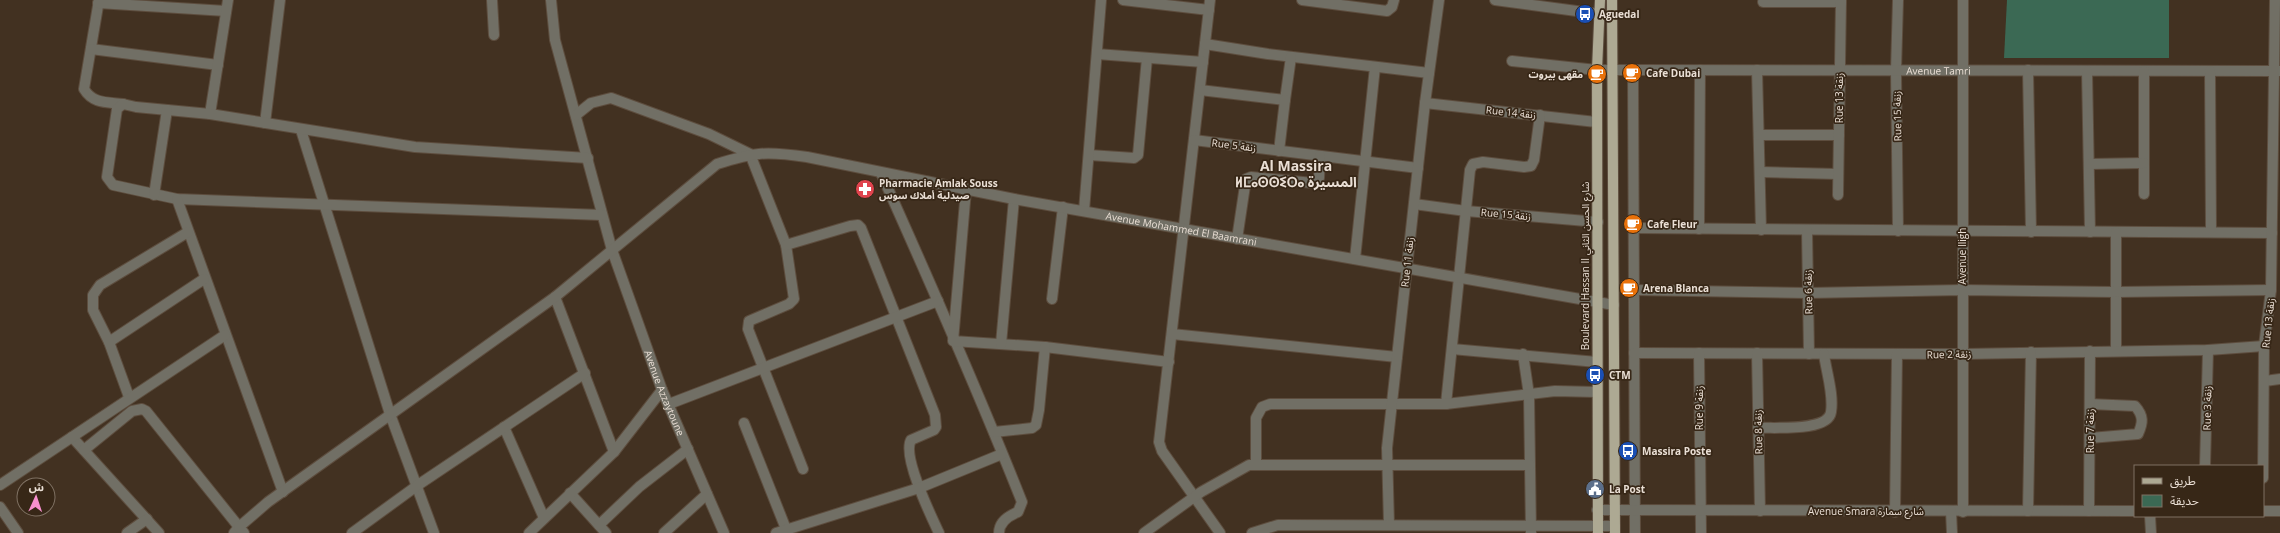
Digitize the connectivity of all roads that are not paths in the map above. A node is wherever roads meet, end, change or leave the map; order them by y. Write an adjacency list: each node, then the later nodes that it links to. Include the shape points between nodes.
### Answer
1 (228, 0): 20 (street)
2 (280, 0): 55 (street)
3 (492, 0): 22 (street)
4 (550, 0): 52 (street, Avenue Azzaytoune, via 555,40)
5 (1101, 0): 25 (street)
6 (1123, 0): 19 (street)
7 (1302, 0): 8 (street, via 1387,11 1392,7)
8 (1394, 0)
9 (1439, 0): 45 (street, Rue 11 زنقة)
10 (1495, 0): 21 (street)
11 (1600, 0): 21 (main road, Boulevard Hassan II شارع الحسن الثاني)
12 (1612, 0): 33 (main road)
13 (1898, 0): 40 (street, Rue 15 زنقة)
14 (1963, 0): 38 (street, Avenue Iligh)
15 (2275, 0): 44 (street, Rue 13 زنقة)
16 (1841, 1): 18 (street); 37 (street, Rue 13 زنقة)
17 (99, 2): 20 (street); 24 (street)
18 (1763, 2)
19 (1209, 5): 23 (street)
20 (226, 11): 30 (street)
21 (1599, 14): 32 (main road, Boulevard Hassan II شارع الحسن الثاني)
22 (494, 35)
23 (1205, 44): 26 (street); 29 (street)
24 (91, 48): 30 (street); 49 (street, via 84,89 86,93 98,102)
25 (1097, 54): 27 (street); 62 (street)
26 (1291, 56): 31 (street); 47 (street)
27 (1147, 58): 29 (street); 62 (street, via 1138,155 1134,158)
28 (1512, 61): 32 (street)
29 (1203, 62): 46 (street)
30 (218, 65): 51 (street)
31 (1376, 67): 45 (street); 65 (street)
32 (1596, 70): 33 (street, Avenue Tamri); 54 (main road, Boulevard Hassan II شارع الحسن الثاني)
33 (1614, 70): 34 (street, Avenue Tamri); 108 (main road)
34 (1633, 70): 35 (street, Avenue Tamri); 86 (street)
35 (1700, 70): 36 (street, Avenue Tamri); 88 (street)
36 (1757, 70): 37 (street, Avenue Tamri); 57 (street)
37 (1839, 70): 40 (street, Avenue Tamri); 58 (street, Rue 13 زنقة)
38 (1962, 70): 39 (street, Avenue Tamri); 40 (street, Avenue Tamri); 94 (street, Avenue Iligh)
39 (2028, 70): 41 (street, Avenue Tamri); 95 (street)
40 (1896, 71): 91 (street, Rue 15 زنقة)
41 (2087, 71): 42 (street, Avenue Tamri); 67 (street)
42 (2144, 71): 43 (street, Avenue Tamri); 66 (street)
43 (2210, 71): 44 (street, Avenue Tamri); 92 (street)
44 (2277, 71): 72 (street, Rue 13 زنقة)
45 (1429, 73): 48 (street, Rue 11 زنقة)
46 (1200, 90): 47 (street); 59 (street)
47 (1285, 100): 60 (street)
48 (1425, 103): 53 (street, Rue 14 زنقة); 68 (street, Rue 11 زنقة)
49 (123, 104): 50 (street); 75 (street, via 117,109 107,177 113,185)
50 (167, 110): 51 (street); 75 (street)
51 (210, 114): 55 (street)
52 (576, 115): 61 (street, via 592,103 611,98 709,134); 64 (street, Avenue Azzaytoune)
53 (1540, 115): 54 (street, Rue 14 زنقة); 83 (street, via 1533,163 1524,167 1483,162 1473,164)
54 (1596, 122): 85 (main road, Boulevard Hassan II شارع الحسن الثاني)
55 (265, 123): 56 (street)
56 (301, 130): 64 (street, via 415,147); 80 (street)
57 (1759, 135): 58 (street); 69 (street)
58 (1839, 136): 71 (street, Rue 13 زنقة)
59 (1194, 140): 60 (street, Rue 5 زنقة); 87 (street)
60 (1279, 151): 63 (street, Rue 5 زنقة)
61 (750, 154): 70 (street, Avenue Mohammed El Baamrani, via 773,152); 100 (street); 101 (street, Avenue Mohammed El Baamrani, via 717,164)
62 (1089, 155): 82 (street)
63 (1320, 156): 65 (street, Rue 5 زنقة); 99 (street, via 1319,178 1313,183 1251,177 1246,179)
64 (588, 158): 84 (street, Avenue Azzaytoune)
65 (1366, 162): 68 (street, Rue 5 زنقة); 102 (street)
66 (2144, 163): 67 (street); 74 (street)
67 (2089, 164): 96 (street)
68 (1418, 168): 79 (street, Rue 11 زنقة)
69 (1761, 172): 71 (street); 89 (street)
70 (881, 173): 73 (street, Avenue Mohammed El Baamrani); 116 (street)
71 (1838, 174): 76 (street, Rue 13 زنقة)
72 (2276, 174): 98 (street, Rue 13 زنقة)
73 (966, 190): 78 (street, Avenue Mohammed El Baamrani); 122 (street)
74 (2144, 194)
75 (154, 195): 77 (street)
76 (1838, 196)
77 (177, 199): 80 (street); 93 (street)
78 (1014, 199): 81 (street, Avenue Mohammed El Baamrani); 124 (street)
79 (1414, 204): 83 (street, Rue 15 زنقة); 104 (street, Rue 11 زنقة)
80 (325, 206): 84 (street); 155 (street)
81 (1063, 207): 82 (street, Avenue Mohammed El Baamrani); 115 (street)
82 (1084, 211): 87 (street, Avenue Mohammed El Baamrani)
83 (1466, 211): 85 (street, Rue 15 زنقة); 105 (street)
84 (602, 215): 101 (street, Avenue Azzaytoune)
85 (1598, 222): 107 (main road, Boulevard Hassan II شارع الحسن الثاني)
86 (1634, 228): 88 (street); 109 (street)
87 (1184, 229): 99 (street, Avenue Mohammed El Baamrani); 120 (street)
88 (1699, 229): 89 (street)
89 (1761, 230): 90 (street)
90 (1807, 230): 91 (street); 113 (street, Rue 6 زنقة)
91 (1898, 231): 94 (street)
92 (2211, 231): 97 (street); 98 (street)
93 (188, 232): 106 (street); 123 (street, via 100,285 93,295 93,310)
94 (1962, 232): 95 (street); 110 (street, Avenue Iligh)
95 (2031, 232): 96 (street)
96 (2090, 232): 97 (street)
97 (2116, 232): 112 (street)
98 (2272, 233): 103 (street, Rue 13 زنقة)
99 (1237, 239): 102 (street, Avenue Mohammed El Baamrani)
100 (786, 246): 119 (street, via 850,226 858,226 882,278); 143 (street, via 794,302 749,321 748,325)
101 (612, 250): 114 (street, Avenue Mohammed El Baamrani); 147 (street, Avenue Azzaytoune)
102 (1355, 259): 104 (street, Avenue Mohammed El Baamrani)
103 (2275, 265): 111 (street, Rue 13 زنقة)
104 (1407, 268): 105 (street, Avenue Mohammed El Baamrani); 140 (street, Rue 11 زنقة)
105 (1460, 277): 117 (street, Avenue Mohammed El Baamrani); 127 (street)
106 (204, 279): 121 (street); 123 (street)
107 (1598, 281): 108 (main road); 117 (main road, Boulevard Hassan II شارع الحسن الثاني)
108 (1614, 281): 118 (main road)
109 (1634, 290): 113 (street); 132 (street)
110 (1962, 290): 112 (street); 113 (street); 139 (street, Avenue Iligh)
111 (2271, 290): 112 (street); 125 (street, Rue 13 زنقة)
112 (2116, 292): 130 (street)
113 (1808, 293): 136 (street, Rue 6 زنقة)
114 (555, 297): 144 (street); 155 (street, Avenue Mohammed El Baamrani)
115 (1052, 299)
116 (938, 301): 119 (street); 122 (street)
117 (1598, 302): 118 (street, Avenue Mohammed El Baamrani); 142 (main road, Boulevard Hassan II شارع الحسن الثاني)
118 (1614, 305): 181 (main road)
119 (896, 319): 143 (street); 174 (street, via 936,421 934,430 911,440 909,444)
120 (1172, 334): 140 (street); 141 (street)
121 (225, 335): 150 (street); 175 (street)
122 (953, 341): 124 (street); 159 (street)
123 (109, 342): 150 (street)
124 (1001, 344): 126 (street)
125 (2264, 346): 128 (street, Rue 2 زنقة); 146 (street, Rue 13 زنقة)
126 (1045, 347): 141 (street); 159 (street, via 1036,425)
127 (1452, 349): 135 (street); 153 (street)
128 (2208, 350): 130 (street, Rue 2 زنقة); 168 (street, Rue 3 زنقة)
129 (2090, 351): 130 (street, Rue 2 زنقة); 131 (street, Rue 2 زنقة); 154 (street, Rue 7 زنقة)
130 (2116, 351)
131 (2031, 352): 139 (street, Rue 2 زنقة); 192 (street)
132 (1634, 353): 133 (street, Rue 2 زنقة); 182 (street)
133 (1699, 353): 134 (street, Rue 2 زنقة); 183 (street, Rue 9 زنقة)
134 (1757, 353): 136 (street, Rue 2 زنقة); 158 (street, Rue 8 زنقة)
135 (1523, 354): 142 (street); 149 (street)
136 (1809, 354): 137 (street, Rue 2 زنقة)
137 (1824, 354): 138 (street, Rue 2 زنقة); 158 (street, via 1832,404 1831,414 1823,423 1814,426)
138 (1897, 354): 139 (street, Rue 2 زنقة); 189 (street)
139 (1964, 354): 191 (street, Avenue Iligh)
140 (1398, 357): 152 (street, Rue 11 زنقة)
141 (1169, 362): 178 (street, via 1159,437 1160,447)
142 (1597, 362): 148 (main road, Boulevard Hassan II شارع الحسن الثاني)
143 (765, 368): 151 (street); 171 (street)
144 (585, 373): 157 (street); 164 (street)
145 (2280, 379): 146 (street)
146 (2265, 381): 169 (street, Rue 13 زنقة)
147 (662, 390): 151 (street, Avenue Azzaytoune); 164 (street)
148 (1597, 392): 149 (street, via 1555,391); 180 (main road, Boulevard Hassan II شارع الحسن الثاني)
149 (1528, 395): 153 (street); 170 (street)
150 (129, 397): 160 (street)
151 (670, 404): 162 (street, Avenue Azzaytoune)
152 (1392, 404): 153 (street); 166 (street, via 1270,404 1262,407 1256,418); 167 (street, Rue 11 زنقة)
153 (1446, 404)
154 (2090, 404): 161 (street, Rue 7 زنقة); 161 (street, via 2135,406 2142,413 2143,424 2138,434)
155 (390, 414): 173 (street); 175 (street, Avenue Mohammed El Baamrani)
156 (744, 423): 204 (street)
157 (504, 427): 173 (street); 194 (street)
158 (1758, 428): 184 (street, Rue 8 زنقة)
159 (994, 432): 165 (street)
160 (72, 437): 163 (street); 172 (street)
161 (2090, 438): 185 (street, Rue 7 زنقة)
162 (688, 449): 177 (street, Avenue Azzaytoune); 196 (street, via 639,487)
163 (84, 450): 195 (street); 203 (street, via 132,411 146,411)
164 (614, 452): 176 (street)
165 (1002, 454): 174 (street); 215 (street, via 1022,502 1018,512 1009,516 1001,525)
166 (1256, 464): 167 (street); 178 (street, via 1242,468)
167 (1387, 465): 170 (street); 197 (street, Rue 11 زنقة)
168 (2205, 465)
169 (2263, 465)
170 (1530, 466): 199 (street)
171 (803, 469)
172 (0, 485)
173 (418, 485): 208 (street); 209 (street)
174 (919, 488): 204 (street); 214 (street)
175 (282, 492): 203 (street, Avenue Mohammed El Baamrani)
176 (570, 493): 194 (street); 196 (street)
177 (707, 494): 212 (street); 213 (street, Avenue Azzaytoune)
178 (1195, 497): 216 (street); 217 (street)
179 (0, 507): 205 (street)
180 (1597, 510): 181 (street, Avenue Smara شارع سمارة); 201 (main road, Boulevard Hassan II شارع الحسن الثاني)
181 (1614, 510): 182 (street, Avenue Smara شارع سمارة); 202 (main road)
182 (1634, 510): 183 (street, Avenue Smara شارع سمارة); 219 (street)
183 (1700, 511): 184 (street, Avenue Smara شارع سمارة); 220 (street, Rue 9 زنقة)
184 (1760, 511): 189 (street, Avenue Smara شارع سمارة)
185 (2089, 511): 186 (street, Avenue Smara شارع سمارة); 192 (street, Avenue Smara شارع سمارة)
186 (2134, 511)
187 (2264, 511): 188 (street)
188 (2280, 511)
189 (1895, 512): 190 (street, Avenue Smara شارع سمارة)
190 (1951, 512): 191 (street, Avenue Smara شارع سمارة); 221 (street)
191 (1963, 512): 192 (street, Avenue Smara شارع سمارة)
192 (2028, 512)
193 (2150, 517): 222 (street)
194 (544, 518): 210 (street)
195 (147, 520): 206 (street); 207 (street)
196 (599, 525): 211 (street)
197 (1390, 526): 198 (street); 218 (street, via 1278,525)
198 (1405, 529): 199 (street)
199 (1531, 529): 200 (street)
200 (1576, 530): 201 (street)
201 (1598, 530): 202 (street)
202 (1615, 530)
203 (239, 531)
204 (781, 531)
205 (18, 533)
206 (127, 533)
207 (159, 533)
208 (352, 533)
209 (434, 533)
210 (529, 533)
211 (606, 533)
212 (664, 533)
213 (724, 533)
214 (939, 533)
215 (999, 533)
216 (1144, 533)
217 (1220, 533)
218 (1252, 533)
219 (1635, 533)
220 (1701, 533)
221 (1952, 533)
222 (2151, 533)

